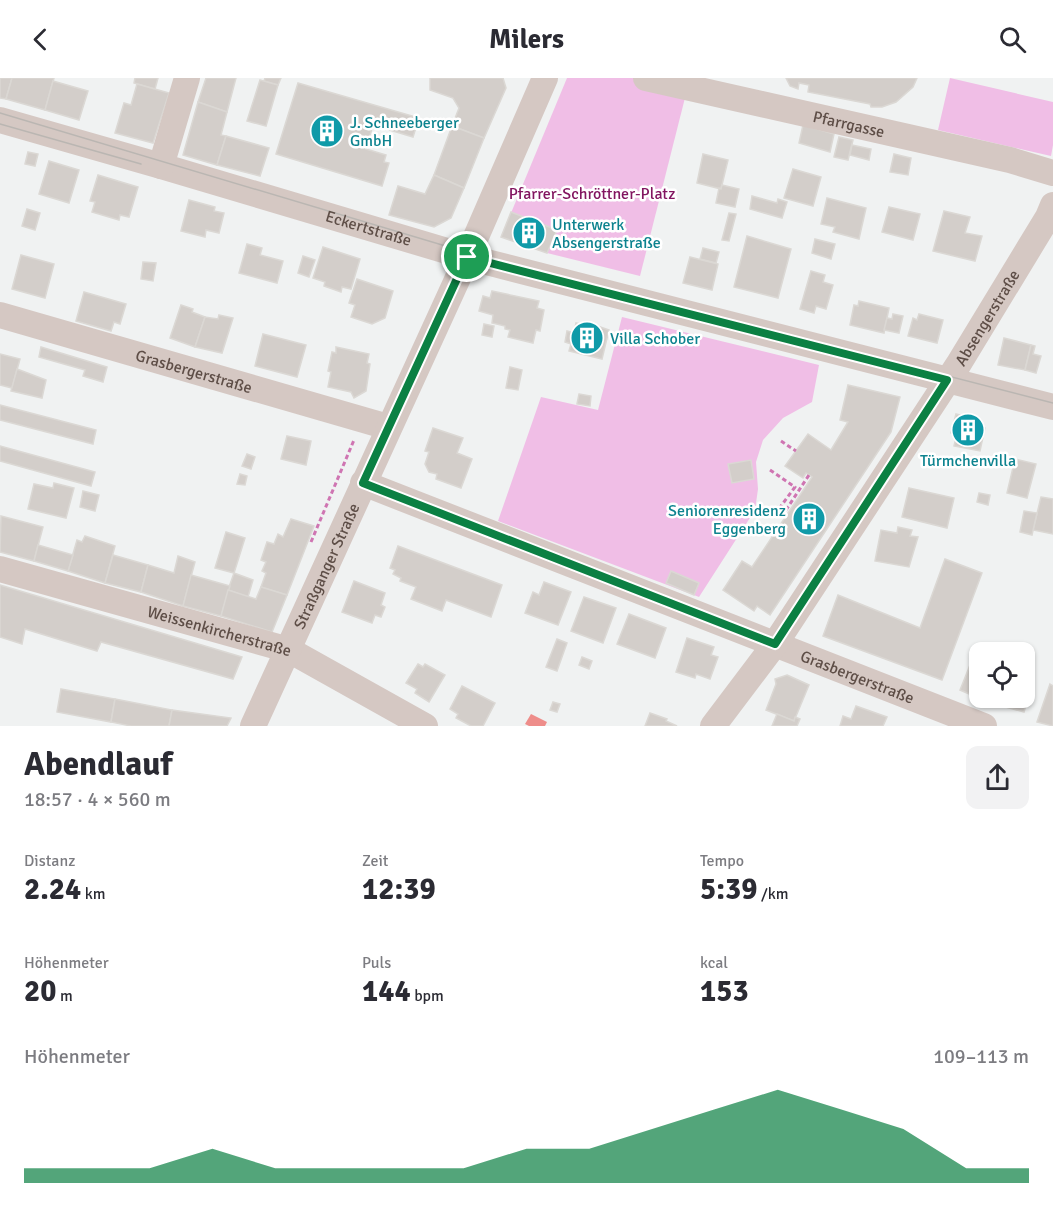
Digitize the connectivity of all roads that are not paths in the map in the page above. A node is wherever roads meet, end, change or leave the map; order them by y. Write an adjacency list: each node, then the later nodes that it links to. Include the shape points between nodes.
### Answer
1 (187, 78): 5 (street)
2 (545, 78): 8 (street, Straßganger Straße)
3 (646, 78): 6 (street, Pfarrgasse)
4 (0, 120): 5 (street, Eckertstraße)
5 (161, 165): 8 (street, Eckertstraße)
6 (1053, 173)
7 (1053, 205): 10 (street, Absengerstraße)
8 (467, 257): 10 (street, Eckertstraße); 12 (street, Straßganger Straße)
9 (0, 315): 12 (street, Grasbergerstraße)
10 (947, 380): 11 (street, Eckertstraße); 15 (street, Absengerstraße)
11 (1053, 407)
12 (388, 428): 13 (street, Straßganger Straße)
13 (363, 483): 15 (street, Grasbergerstraße); 16 (street, Straßganger Straße)
14 (0, 569): 16 (street, Weissenkircherstraße)
15 (775, 644): 19 (street, Absengerstraße); 20 (street, Grasbergerstraße)
16 (289, 650): 17 (street, Straßganger Straße); 18 (street, Weissenkircherstraße)
17 (253, 726)
18 (426, 726)
19 (713, 726)
20 (984, 726)

